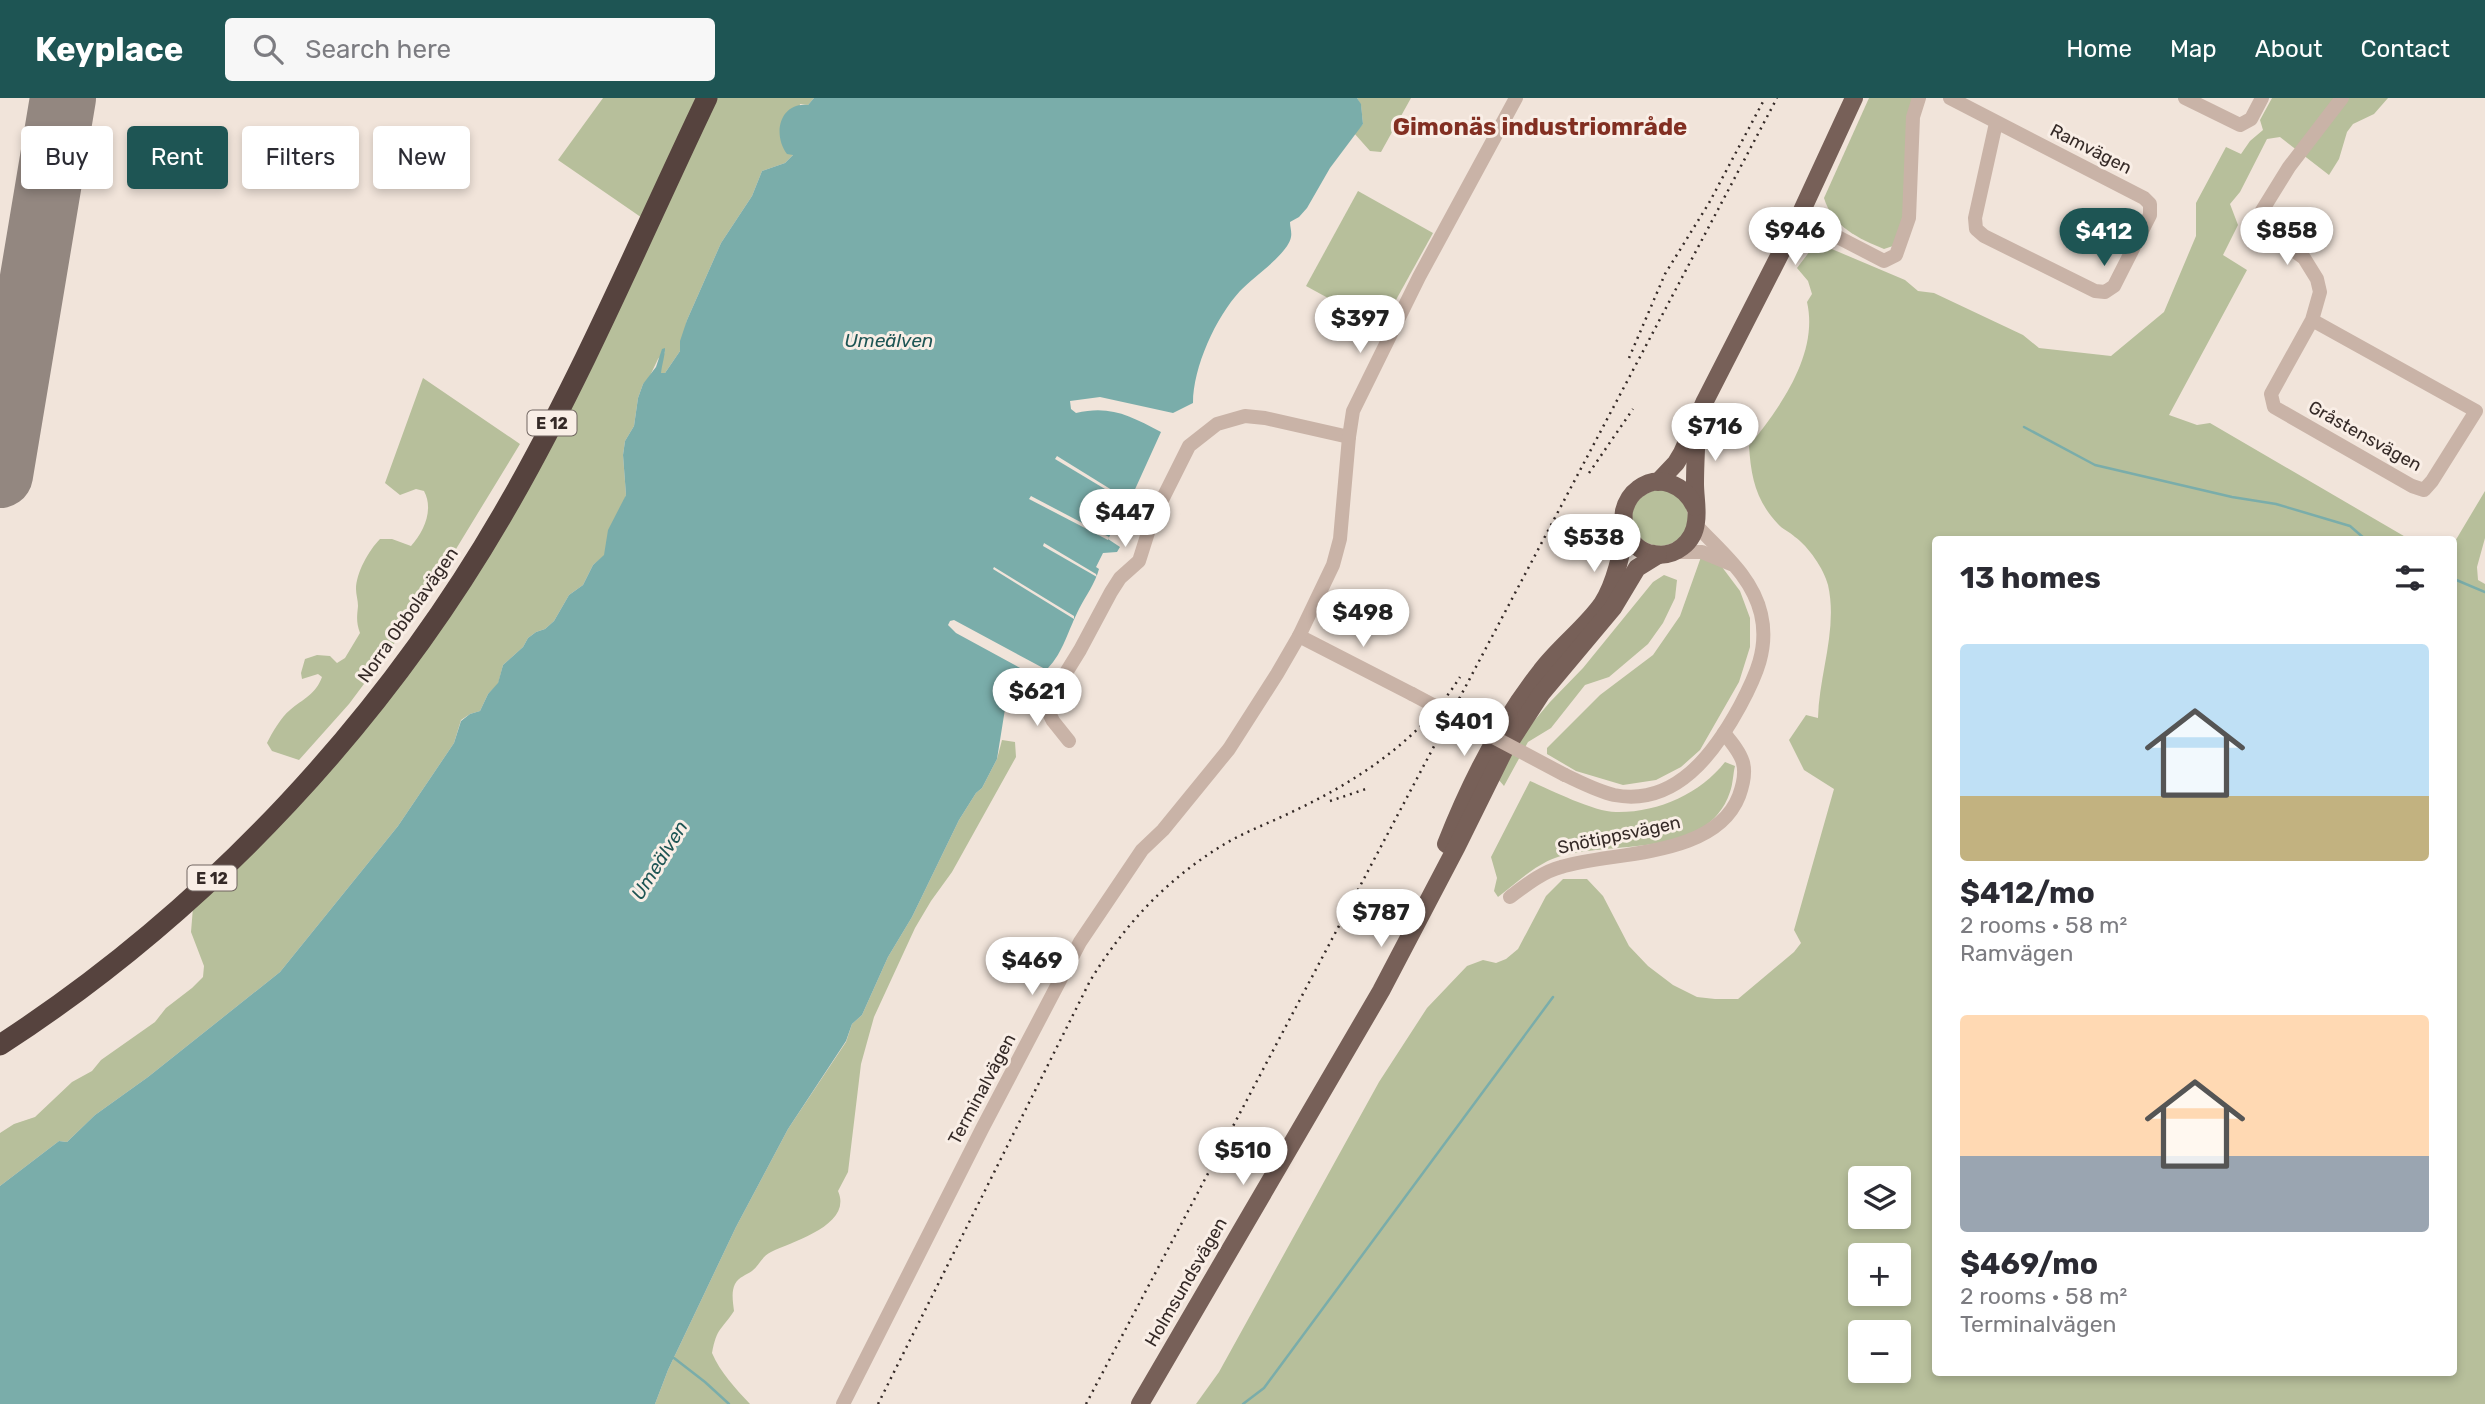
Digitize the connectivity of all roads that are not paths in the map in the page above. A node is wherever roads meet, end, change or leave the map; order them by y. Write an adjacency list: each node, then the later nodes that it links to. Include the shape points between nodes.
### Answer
1 (707, 98): 24 (highway, Norra Obbolavägen / E 12, via 537,453 426,634 342,743 230,861 102,974)
2 (1516, 98): 13 (street, Terminalvägen, via 1368,378 1353,411)
3 (1854, 98): 10 (main road, Holmsundsvägen)
4 (1919, 98): 10 (street, via 1913,117 1909,218 1896,255 1884,261)
5 (1950, 98): 9 (street, Ramvägen)
6 (2185, 98): 7 (street, via 2235,123 2252,119)
7 (2262, 98)
8 (2342, 98): 11 (street, via 2289,167 2255,222 2311,267 2320,292)
9 (1996, 123): 9 (street, Ramvägen, via 2150,204 2150,215 2114,286 2105,292 2095,291 1976,229)
10 (1799, 217): 12 (main road, Holmsundsvägen)
11 (2312, 320): 11 (street, Gråstensvägen, via 2271,394 2273,407 2424,490 2476,411)
12 (1697, 419): 14 (main road, Holmsundsvägen, via 1676,463); 15 (main road, Holmsundsvägen)
13 (1349, 437): 19 (street, Terminalvägen, via 1340,539 1333,565); 21 (street, via 1245,416 1217,424 1189,446 1152,520 1139,561 1120,578 1051,697 1050,715)
14 (1658, 481): 15 (main road, via 1683,490); 16 (main road, Holmsundsvägen, via 1631,495)
15 (1695, 516): 17 (main road, Holmsundsvägen, via 1688,542); 18 (street)
16 (1624, 527): 17 (main road, via 1636,547); 23 (main road, Holmsundsvägen, via 1616,572 1603,603 1536,677 1489,749 1450,834)
17 (1666, 554): 18 (street, via 1702,552); 23 (main road, Holmsundsvägen, via 1637,568 1613,608 1541,694 1504,751)
18 (1733, 565): 20 (street, via 1756,599 1763,631 1755,678)
19 (1299, 636): 20 (street, bridge, via 1565,775 1615,795 1658,791 1692,773); 25 (street, Terminalvägen, via 1229,749 1142,850 1080,942)
20 (1724, 733): 22 (street, Snötippsvägen, via 1743,758 1745,770 1736,804 1717,825 1703,835 1668,846 1559,867)
21 (1069, 741)
22 (1510, 897)
23 (1416, 926): 26 (main road, Holmsundsvägen)
24 (0, 1045)
25 (843, 1404)
26 (1140, 1404)

